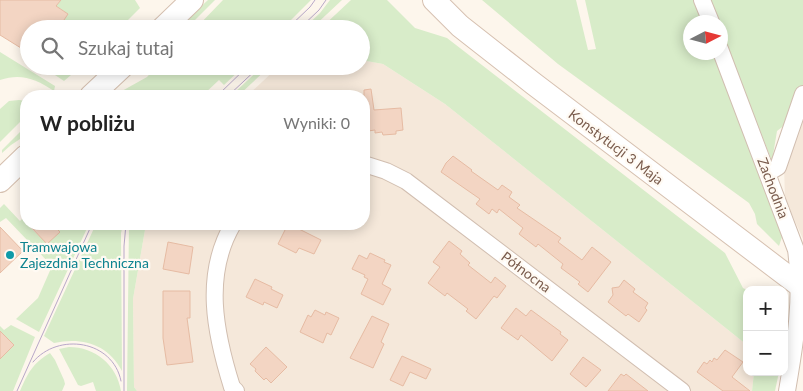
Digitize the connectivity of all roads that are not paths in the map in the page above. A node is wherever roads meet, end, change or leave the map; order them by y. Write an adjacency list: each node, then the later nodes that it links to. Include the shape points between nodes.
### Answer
1 (192, 0): 5 (street)
2 (434, 0): 15 (street, Konstytucji 3 Maja, via 460,26 534,84)
3 (702, 0): 4 (street)
4 (707, 15)
5 (171, 20)
6 (724, 60): 12 (street, Zachodnia)
7 (113, 75): 8 (street)
8 (97, 90)
9 (803, 94): 12 (street, via 778,167)
10 (20, 162): 13 (street)
11 (370, 166): 17 (street, Północna, via 406,181)
12 (768, 173): 15 (street, Zachodnia, via 796,250)
13 (0, 181)
14 (230, 230): 16 (street, via 220,254 214,308 220,350)
15 (801, 286): 18 (street, Zachodnia)
16 (236, 391)
17 (682, 391)
18 (787, 391)

